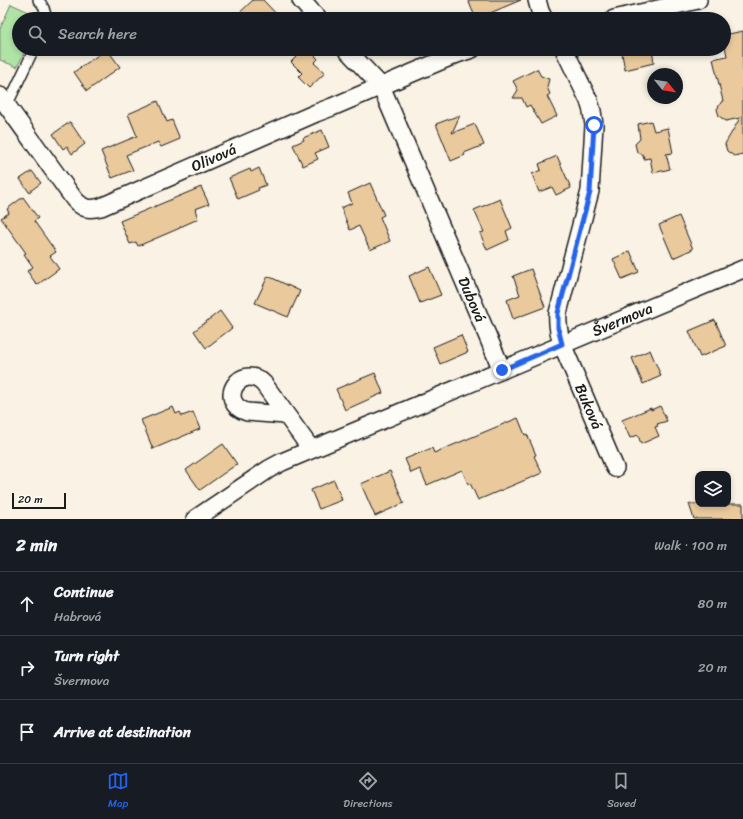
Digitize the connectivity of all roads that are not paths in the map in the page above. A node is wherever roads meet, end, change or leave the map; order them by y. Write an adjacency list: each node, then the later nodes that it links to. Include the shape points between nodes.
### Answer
1 (38, 0): 5 (lane)
2 (300, 0): 6 (street)
3 (537, 0): 7 (street)
4 (698, 0): 8 (street)
5 (45, 12)
6 (311, 12)
7 (540, 12)
8 (645, 12)
9 (30, 56): 14 (lane)
10 (353, 56): 13 (street, Dubová)
11 (452, 56): 13 (street, Olivová)
12 (567, 56): 16 (street, Buková, via 589,100 594,125 590,192 558,313)
13 (381, 86): 14 (street, Olivová, via 92,209 79,205 74,199); 17 (street, Dubová)
14 (3, 101)
15 (743, 269): 16 (street, Švermova)
16 (562, 344): 17 (street, Švermova); 20 (street, Buková)
17 (502, 370): 19 (street)
18 (286, 415): 19 (street)
19 (311, 449): 21 (street, via 269,468)
20 (615, 468)
21 (195, 519)

